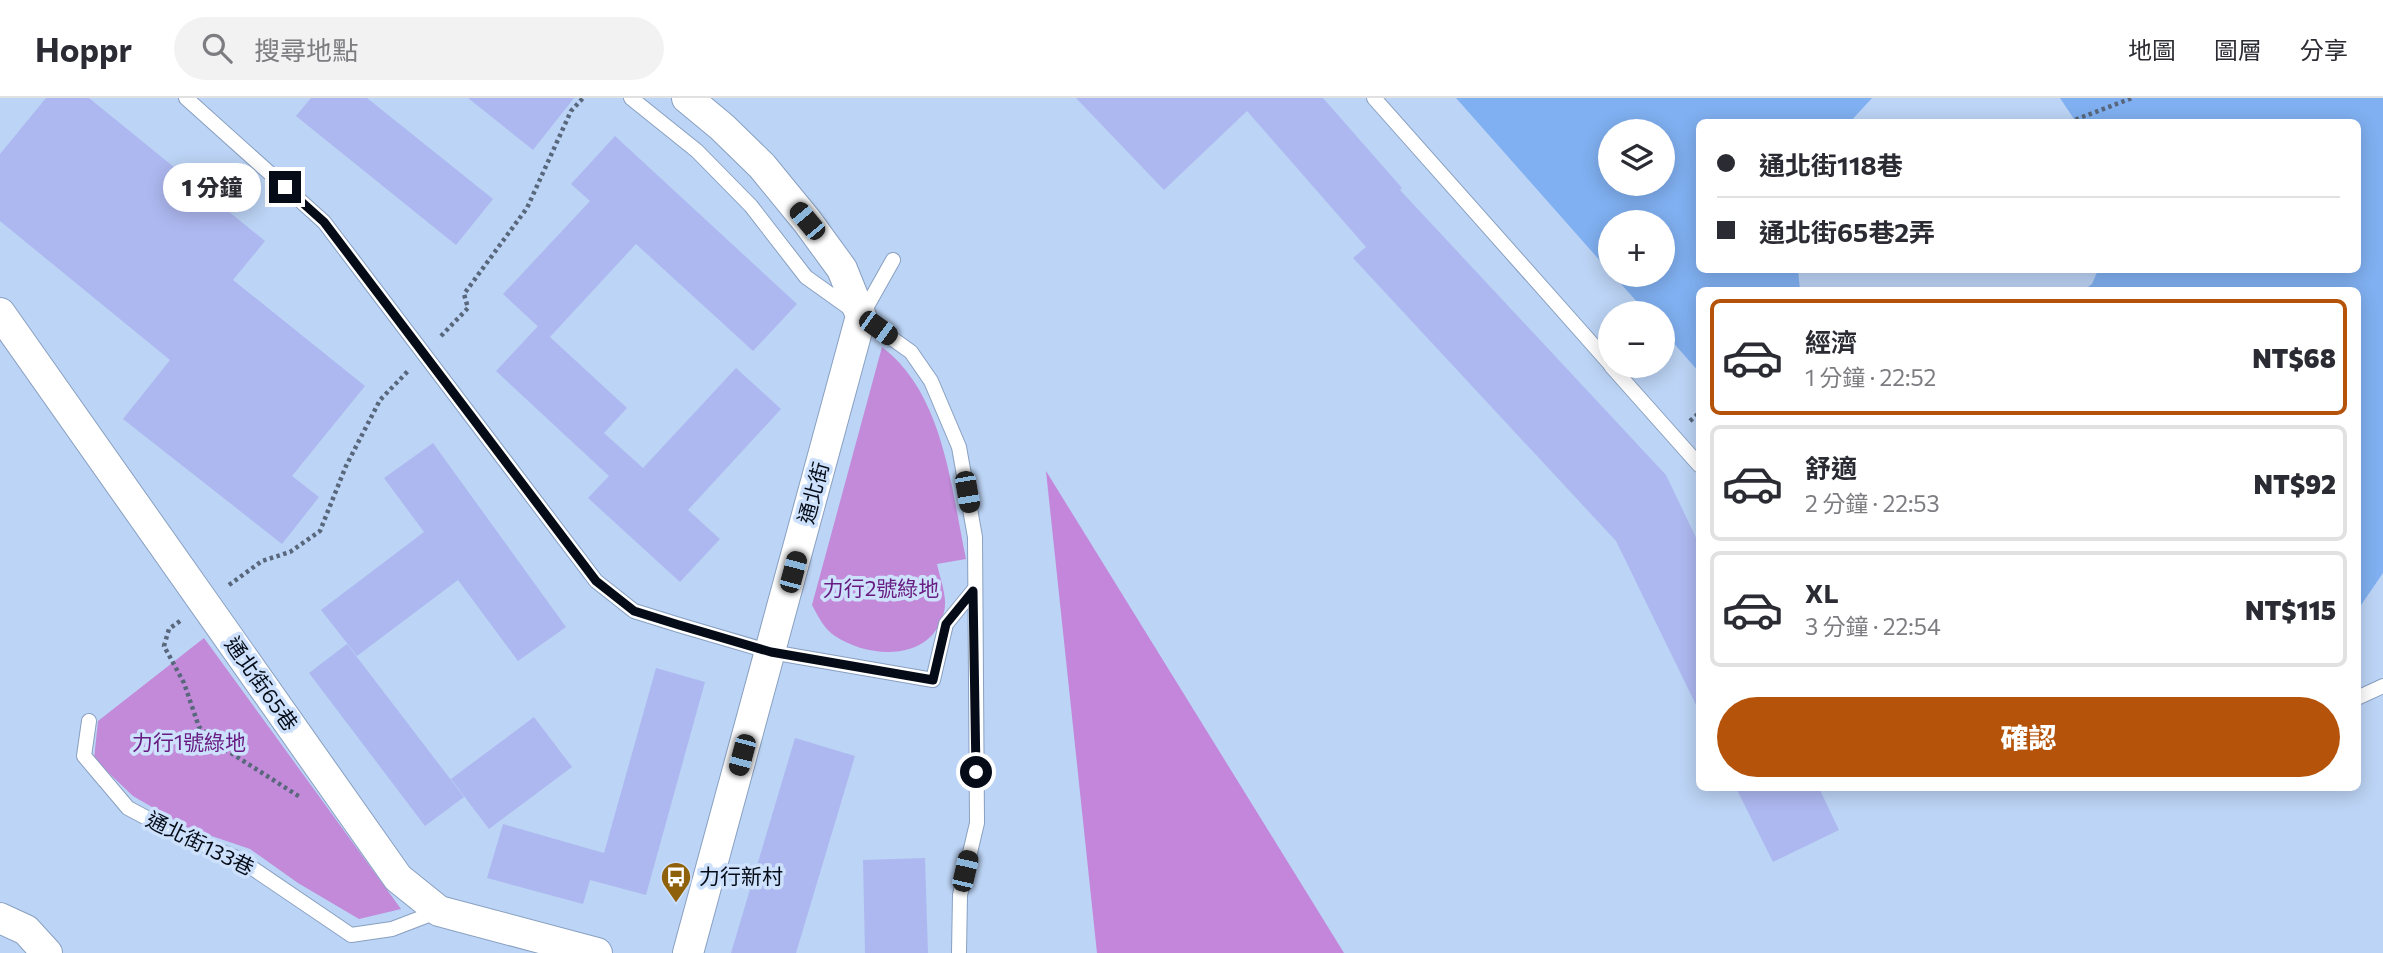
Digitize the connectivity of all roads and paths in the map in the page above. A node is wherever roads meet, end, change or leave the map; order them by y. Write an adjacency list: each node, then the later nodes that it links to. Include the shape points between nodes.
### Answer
1 (186, 98): 12 (lane, via 324,222)
2 (583, 98): 12 (path, via 571,111 527,208 464,294 468,308)
3 (631, 98): 10 (lane, via 697,151 751,206 806,277)
4 (687, 98): 10 (street, via 762,166 807,221 842,269)
5 (1374, 98): 11 (lane)
6 (2132, 98): 7 (path)
7 (2076, 119)
8 (893, 260): 10 (lane)
9 (0, 313): 16 (street, 通北街65巷)
10 (861, 316): 15 (lane, via 911,352 931,381 959,447 975,537); 17 (street, 通北街)
11 (1598, 350)
12 (424, 354): 16 (path, via 380,400 320,531 290,552 262,561); 17 (lane, via 596,581 634,611)
13 (1622, 378): 14 (lane)
14 (1696, 462)
15 (973, 591): 17 (lane, via 946,624 933,680); 27 (lane, via 977,823 960,895)
16 (204, 603): 21 (path, via 169,629 164,646 184,683 199,727 288,792); 22 (street, 通北街65巷, via 398,878)
17 (771, 652): 26 (street, 通北街)
18 (2383, 686): 19 (lane)
19 (2361, 696)
20 (89, 721): 22 (lane, 通北街133巷, via 84,756 128,808 239,859 351,935 392,929)
21 (312, 803)
22 (439, 911): 25 (street, 通北街65巷)
23 (0, 918): 24 (street, via 26,930)
24 (47, 953)
25 (597, 953)
26 (688, 953)
27 (959, 953)

